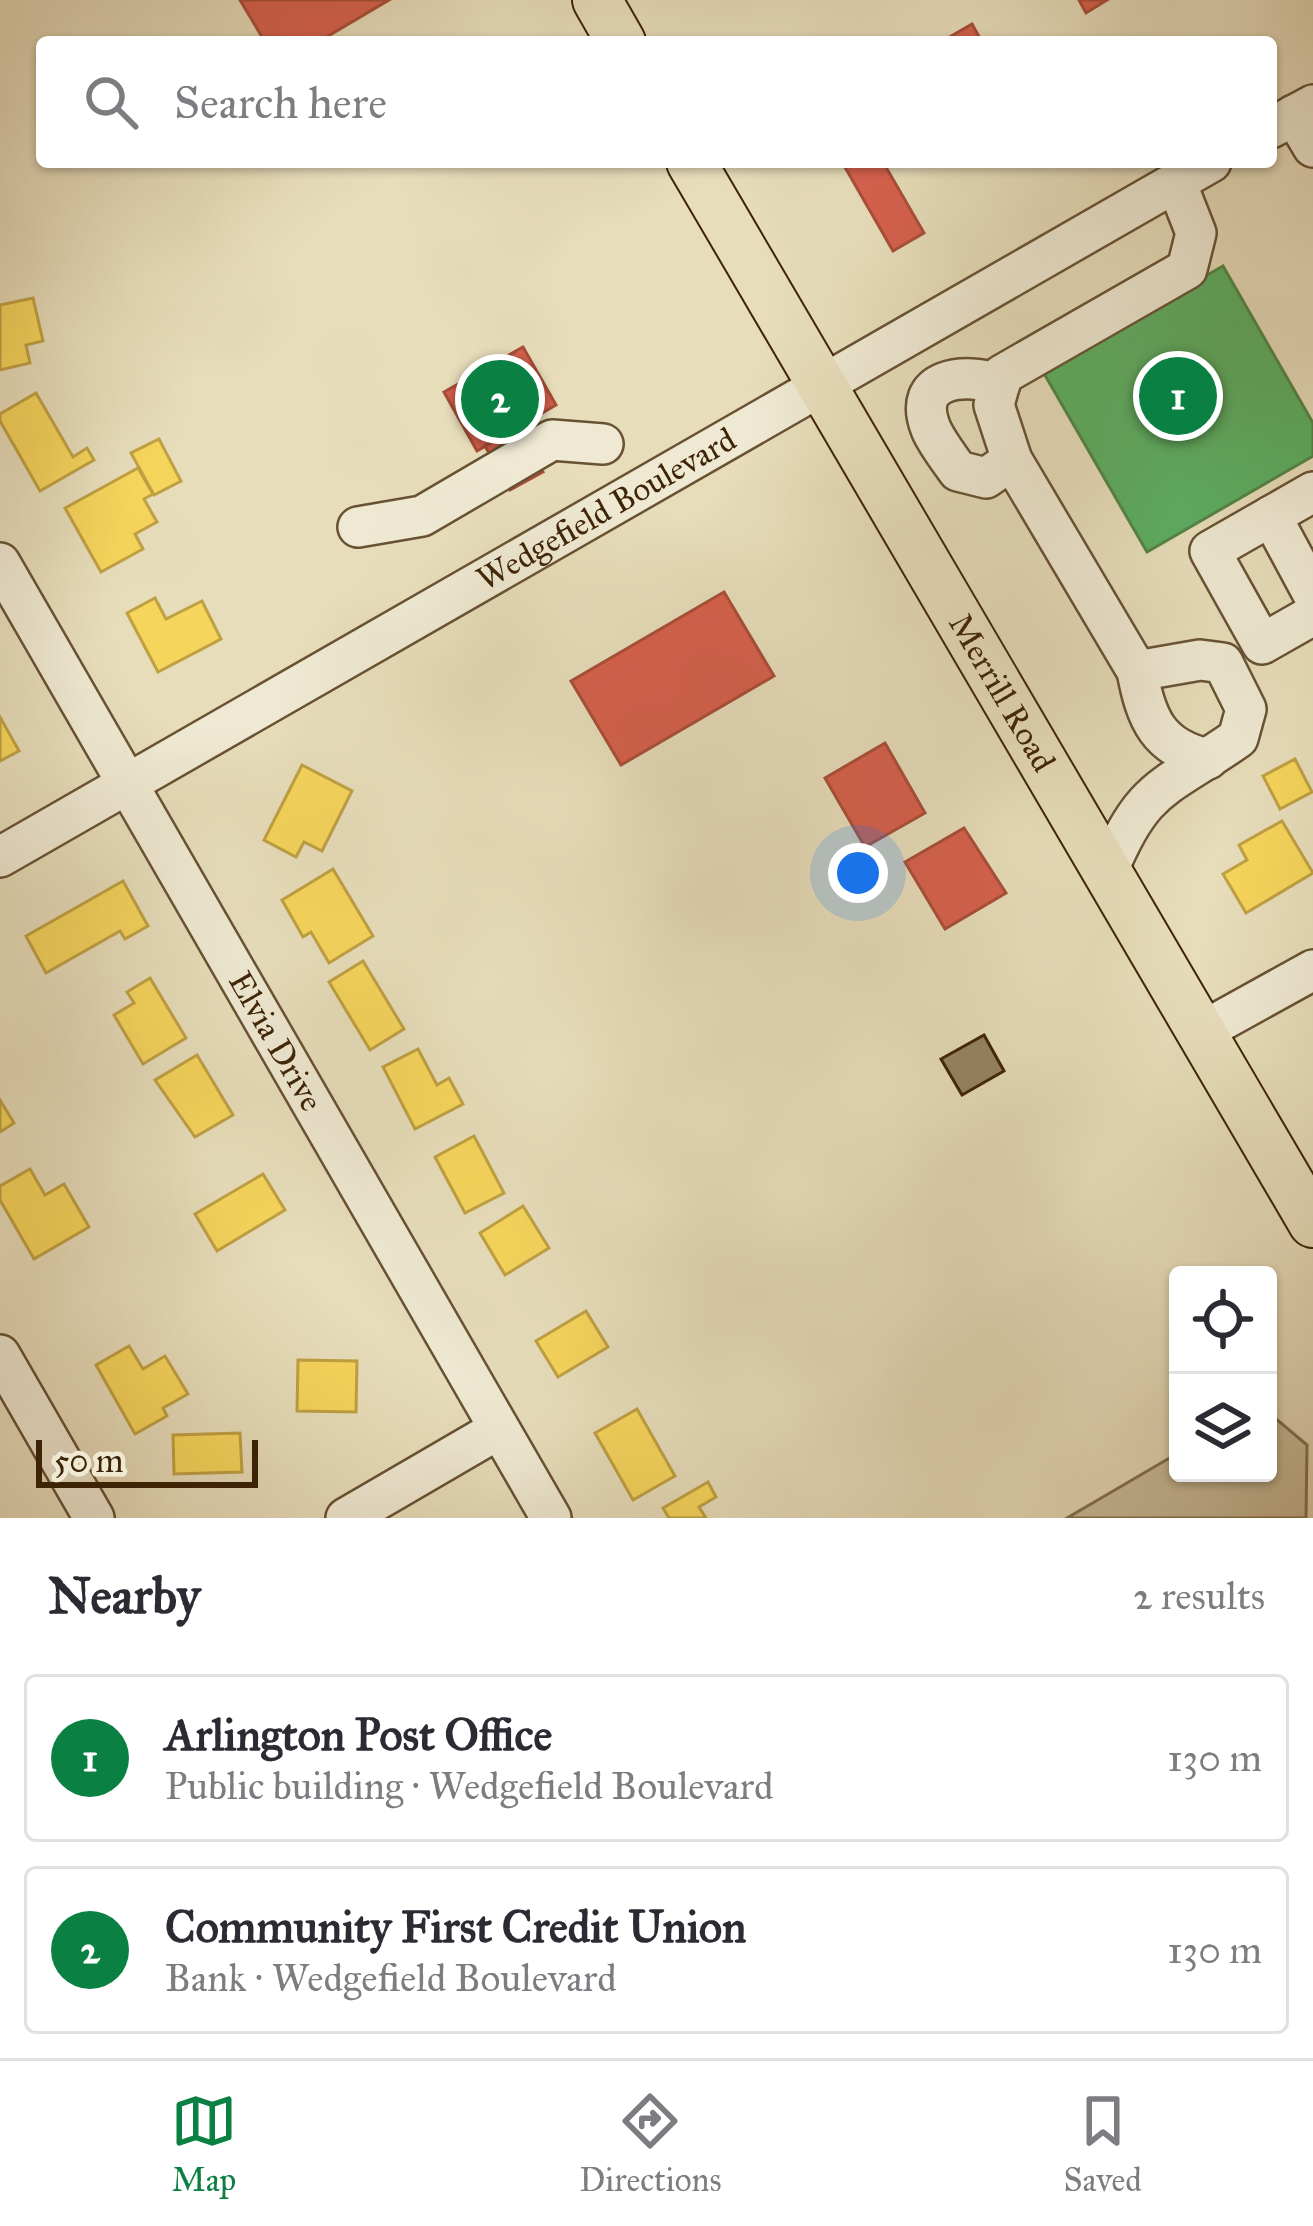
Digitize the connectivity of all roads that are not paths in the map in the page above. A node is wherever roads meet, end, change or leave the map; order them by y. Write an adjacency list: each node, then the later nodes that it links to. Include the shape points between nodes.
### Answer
1 (597, 0): 2 (main road)
2 (618, 36)
3 (695, 168): 6 (main road, Merrill Road)
4 (1200, 168): 5 (street, Wedgefield Boulevard)
5 (1176, 182): 6 (street, Wedgefield Boulevard); 7 (street, via 1196,233 1187,269 1002,375)
6 (820, 383): 18 (street, Wedgefield Boulevard); 20 (main road, Merrill Road)
7 (1000, 384): 9 (street, via 994,405); 9 (street, via 950,377 928,411 958,471 986,478)
8 (603, 444): 12 (street, via 552,440 422,516)
9 (1012, 460): 16 (street)
10 (1313, 492): 11 (street)
11 (1270, 516): 14 (street); 15 (street, via 1210,550 1262,644)
12 (358, 527)
13 (0, 563): 18 (street, Elvia Drive)
14 (1313, 594)
15 (1313, 615)
16 (1137, 671): 17 (street, via 1161,739); 17 (street, via 1223,663 1246,709 1238,738)
17 (1208, 759): 20 (street, via 1146,797)
18 (127, 783): 19 (street, Wedgefield Boulevard); 25 (street, Elvia Drive)
19 (0, 857)
20 (1107, 873): 22 (main road, Merrill Road)
21 (1313, 970): 22 (street)
22 (1201, 1032): 23 (main road, Merrill Road)
23 (1313, 1223)
24 (0, 1355): 26 (street)
25 (500, 1429): 27 (street); 28 (street, Elvia Drive)
26 (94, 1518)
27 (346, 1518)
28 (551, 1518)

